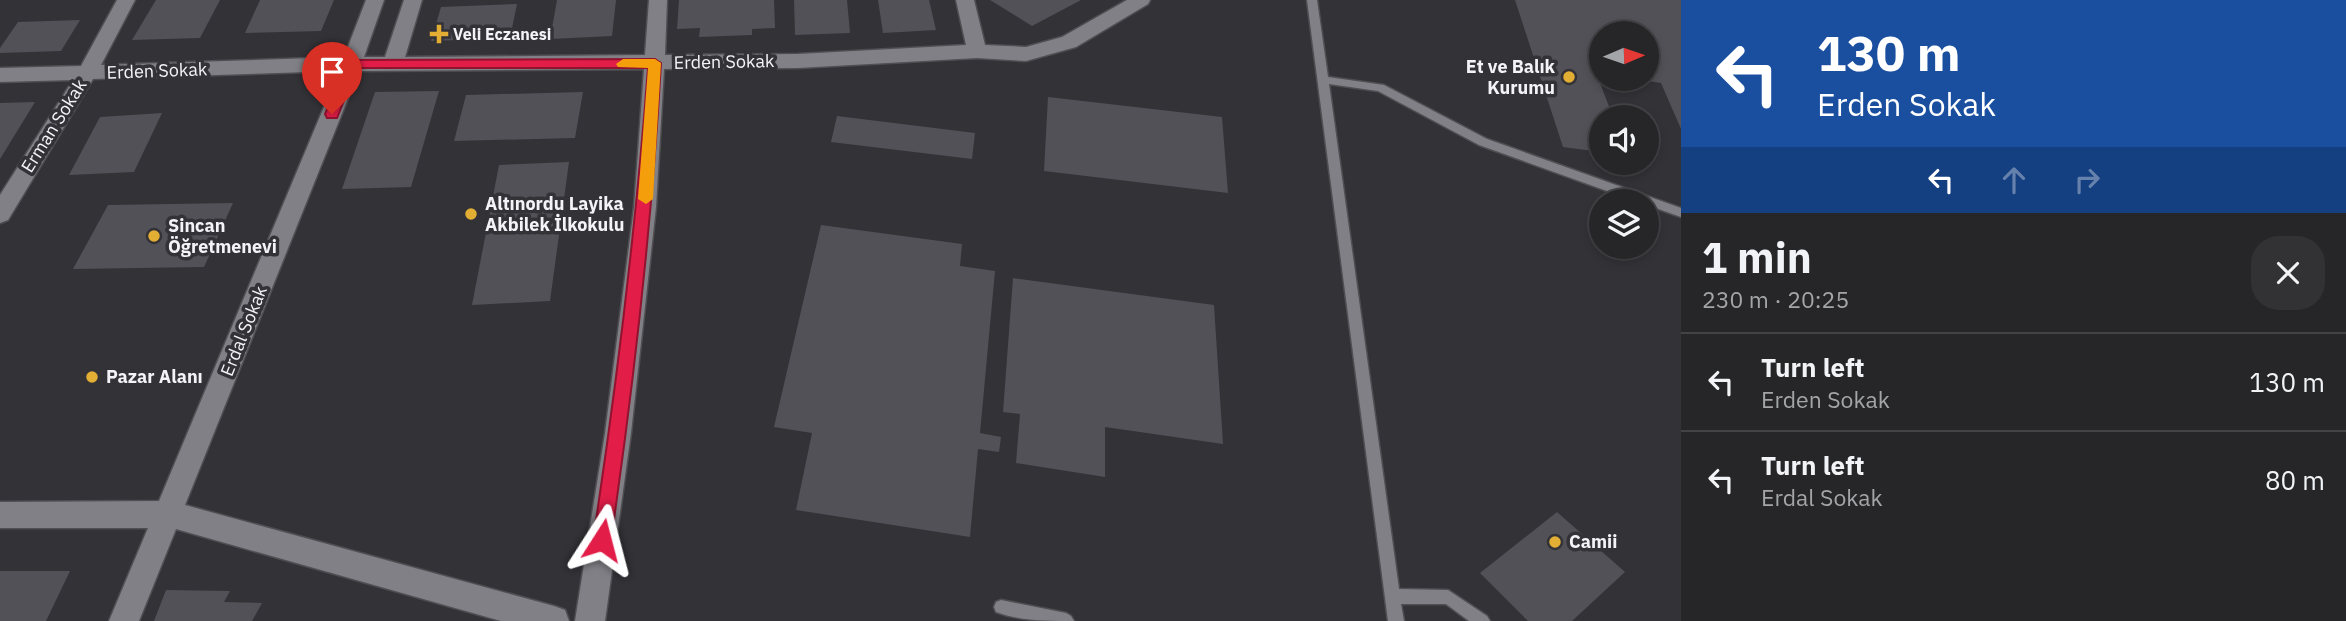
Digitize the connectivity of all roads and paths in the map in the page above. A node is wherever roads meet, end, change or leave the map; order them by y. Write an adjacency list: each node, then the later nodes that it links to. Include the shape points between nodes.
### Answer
1 (126, 0): 12 (street, Erman Sokak)
2 (375, 0): 10 (street, Erdal Sokak)
3 (413, 0): 11 (street)
4 (658, 0): 9 (street)
5 (965, 0): 8 (street)
6 (1141, 0): 8 (street, Erden Sokak, via 1069,42 1026,54)
7 (1312, 0): 14 (lane)
8 (977, 51): 9 (street, Erden Sokak)
9 (655, 63): 11 (street, Erden Sokak); 25 (street, via 644,220)
10 (352, 64): 11 (street, Erden Sokak); 12 (street, Erden Sokak); 19 (street, Erdal Sokak)
11 (393, 64)
12 (87, 73): 13 (street, Erden Sokak); 18 (street, Erman Sokak)
13 (0, 75)
14 (1322, 80): 15 (lane, via 1380,88 1483,142); 21 (lane)
15 (1614, 189)
16 (1659, 205): 17 (lane)
17 (1681, 213)
18 (0, 215)
19 (169, 514): 20 (street); 23 (street, Erdal Sokak); 24 (street)
20 (0, 515)
21 (1392, 596): 27 (lane); 28 (lane, via 1448,597)
22 (1001, 607): 26 (lane)
23 (124, 621)
24 (554, 621)
25 (590, 621)
26 (1066, 621)
27 (1396, 621)
28 (1482, 621)

